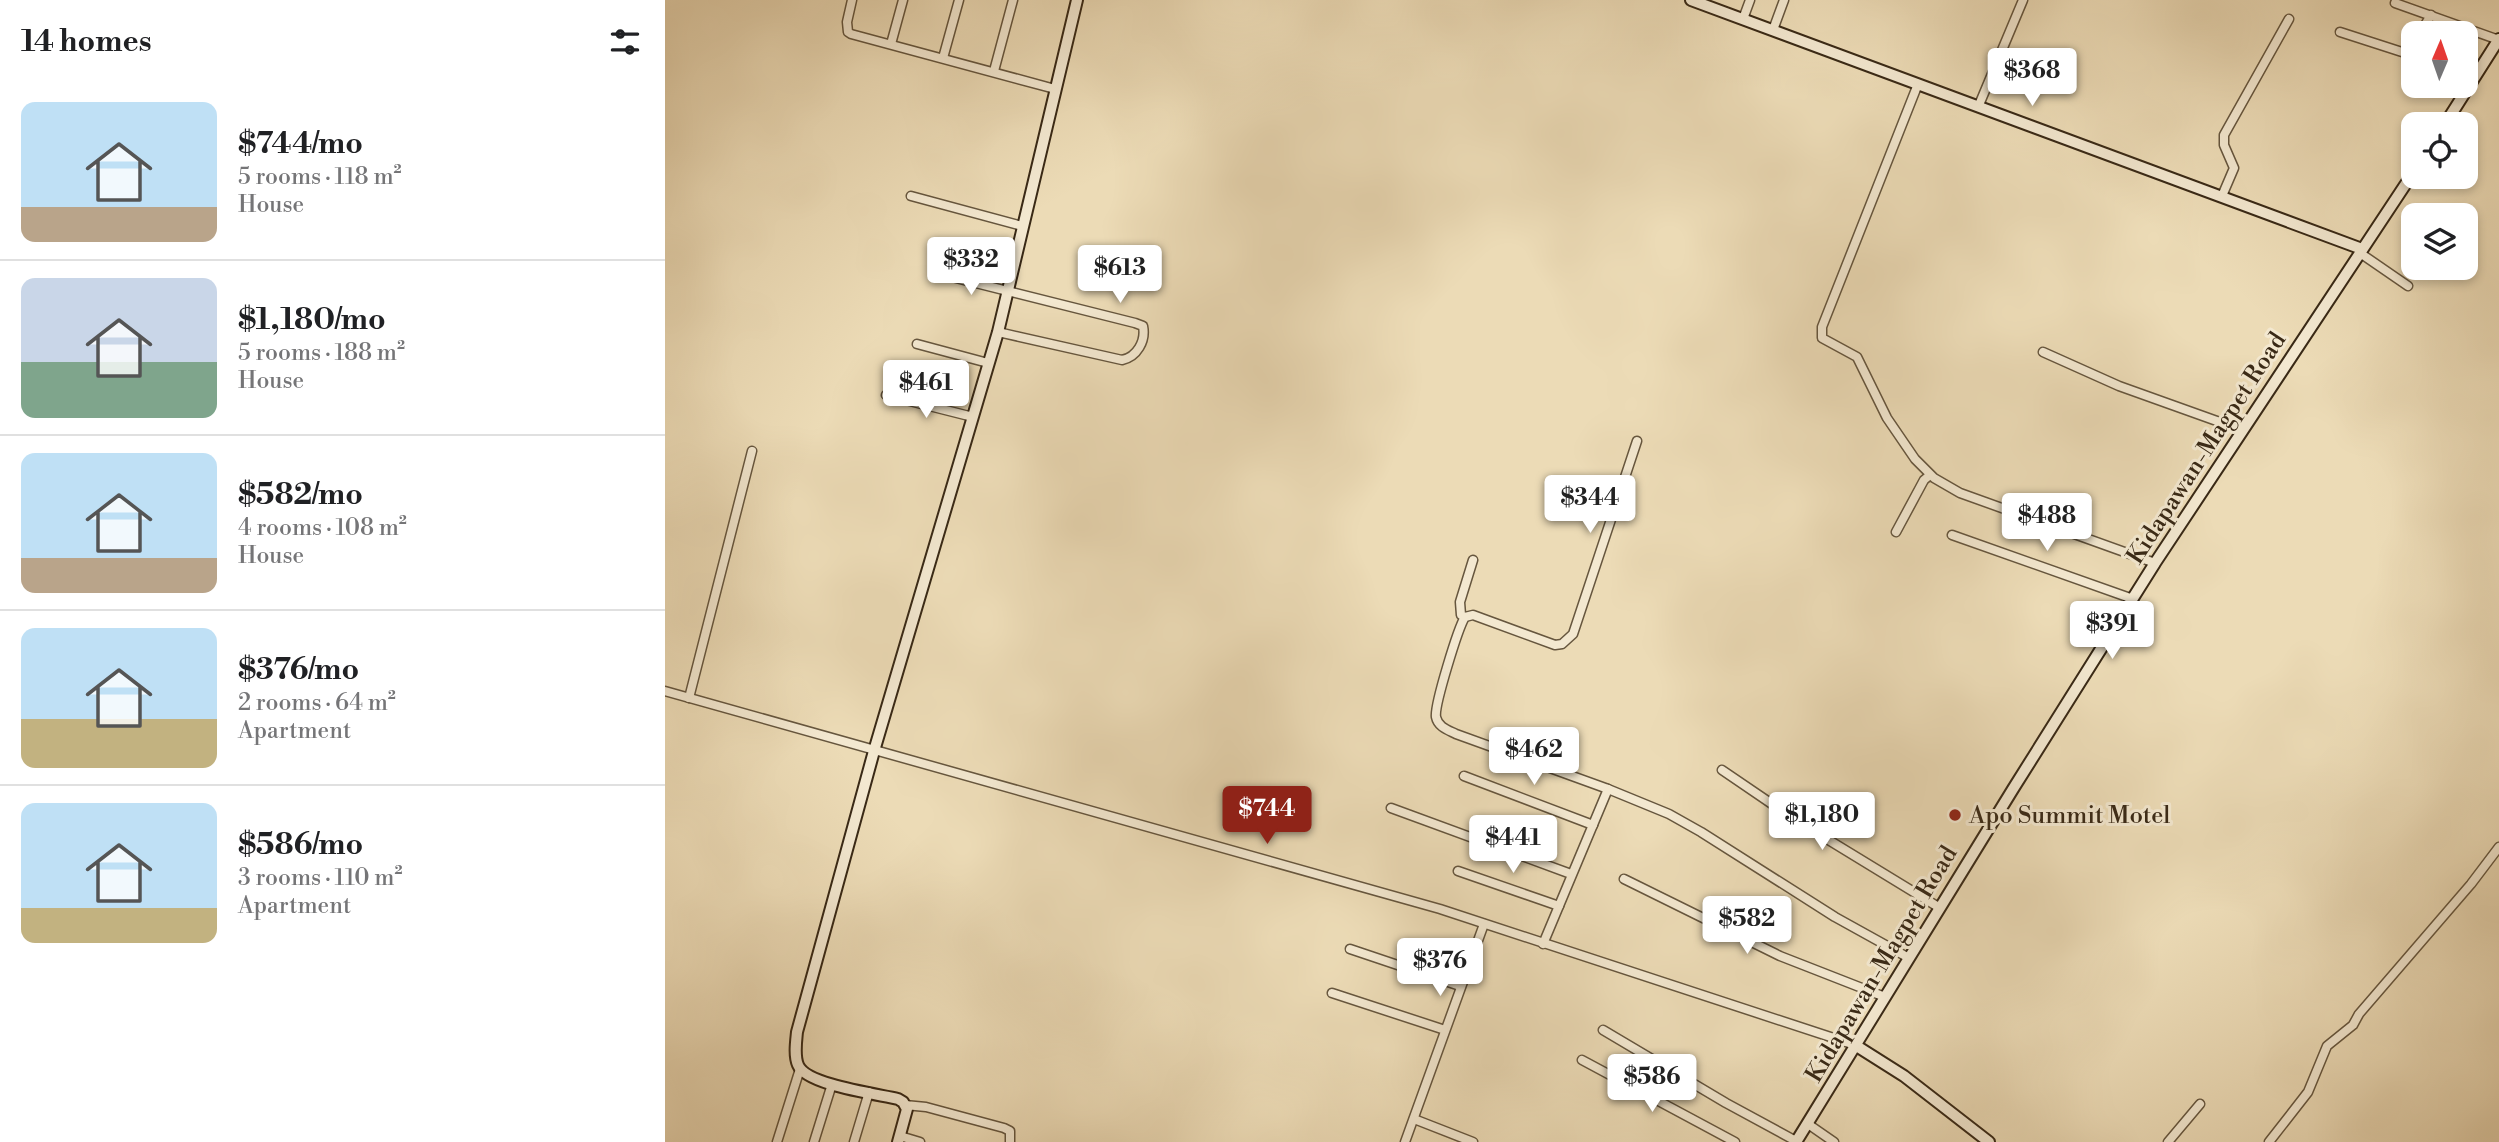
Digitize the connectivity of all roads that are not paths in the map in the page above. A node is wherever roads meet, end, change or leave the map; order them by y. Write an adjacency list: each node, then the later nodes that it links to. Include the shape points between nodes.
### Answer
1 (852, 0): 18 (street, via 848,32)
2 (903, 0): 18 (street)
3 (959, 0): 20 (street)
4 (1013, 0): 21 (street)
5 (1077, 0): 23 (street)
6 (1691, 0): 12 (street)
7 (1750, 0): 12 (street)
8 (1784, 0): 15 (street)
9 (2023, 0): 24 (street)
10 (2395, 3): 11 (street)
11 (2431, 15): 14 (street); 17 (street)
12 (1743, 19): 15 (street)
13 (2288, 19): 28 (street, via 2224,135 2234,168)
14 (2427, 21)
15 (1773, 30): 22 (street)
16 (2340, 32): 19 (street)
17 (2499, 39): 25 (street)
18 (891, 44): 20 (street)
19 (2401, 52)
20 (943, 58): 21 (street)
21 (994, 71): 23 (street)
22 (1918, 85): 24 (street); 43 (street, via 1821,332 1825,341 1857,357 1892,426)
23 (1055, 89): 29 (street)
24 (1979, 105): 28 (street)
25 (2453, 112)
26 (2402, 189): 30 (street, Kidapawan-Magpet Road)
27 (911, 196): 29 (street)
28 (2222, 196): 30 (street)
29 (1022, 226): 33 (street)
30 (2361, 251): 32 (street); 40 (street, Kidapawan-Magpet Road)
31 (940, 274): 33 (street)
32 (2408, 286)
33 (1009, 293): 34 (street); 34 (street, via 1135,323 1143,326 1144,337 1136,352 1122,360)
34 (998, 332): 37 (street)
35 (917, 344): 37 (street)
36 (2043, 352): 40 (street, via 2119,386)
37 (988, 363): 39 (street)
38 (886, 395): 39 (street)
39 (974, 417): 52 (street)
40 (2242, 430): 47 (street, Kidapawan-Magpet Road)
41 (1637, 441): 49 (street, via 1573,634 1562,644 1550,644 1473,615)
42 (752, 451): 51 (street)
43 (1930, 475): 44 (street); 47 (street, via 1960,493)
44 (1896, 532)
45 (1952, 535): 48 (street)
46 (1473, 560): 49 (street, via 1460,602)
47 (2155, 563): 48 (street, Kidapawan-Magpet Road)
48 (2133, 599): 63 (street, Kidapawan-Magpet Road)
49 (1465, 617): 55 (street, via 1436,710 1440,725)
50 (665, 691): 51 (street)
51 (689, 698): 52 (street)
52 (874, 751): 64 (street); 75 (street, via 801,1008 796,1048)
53 (1722, 770): 63 (street)
54 (1464, 776): 57 (street)
55 (1608, 789): 57 (street); 67 (street, via 1702,832 1835,918)
56 (1391, 808): 60 (street)
57 (1593, 825): 60 (street)
58 (2499, 847): 95 (street, via 2353,1025 2330,1041 2308,1092)
59 (1458, 871): 62 (street)
60 (1571, 874): 62 (street)
61 (1624, 879): 70 (street, via 1780,956)
62 (1559, 906): 65 (street)
63 (1940, 908): 67 (street, Kidapawan-Magpet Road)
64 (1484, 924): 65 (street); 68 (street)
65 (1543, 944): 73 (street)
66 (1350, 949): 68 (street)
67 (1909, 958): 70 (street, Kidapawan-Magpet Road)
68 (1460, 986): 71 (street)
69 (1332, 993): 71 (street)
70 (1885, 997): 73 (street, Kidapawan-Magpet Road)
71 (1445, 1030): 80 (street)
72 (1603, 1030): 91 (street)
73 (1855, 1045): 81 (street, Kidapawan-Magpet Road); 93 (street, via 1904,1076)
74 (1582, 1060): 90 (street)
75 (800, 1069): 76 (street); 83 (street)
76 (831, 1084): 77 (street); 84 (street)
77 (869, 1092): 79 (street); 85 (street)
78 (2200, 1104): 94 (street)
79 (905, 1105): 82 (street); 87 (street, via 1004,1128 1010,1131)
80 (1414, 1119): 88 (street); 89 (street)
81 (1808, 1124): 91 (street, Kidapawan-Magpet Road); 92 (street)
82 (899, 1139): 86 (street)
83 (777, 1142)
84 (814, 1142)
85 (854, 1142)
86 (920, 1142)
87 (1010, 1142)
88 (1405, 1142)
89 (1473, 1142)
90 (1735, 1142)
91 (1796, 1142)
92 (1834, 1142)
93 (1989, 1142)
94 (2168, 1142)
95 (2269, 1142)

